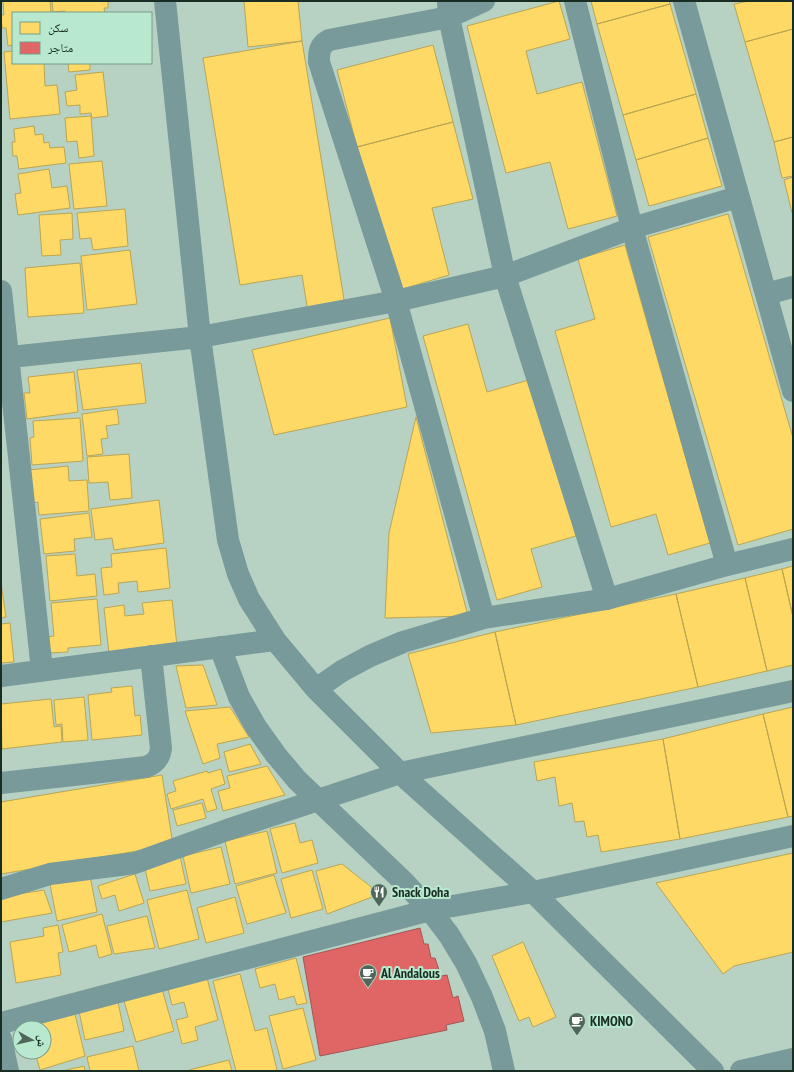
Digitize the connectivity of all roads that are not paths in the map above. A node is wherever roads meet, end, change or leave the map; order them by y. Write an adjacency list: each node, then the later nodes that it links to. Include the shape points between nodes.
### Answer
1 (165, 1): 13 (street)
2 (484, 1): 5 (street)
3 (575, 1): 7 (street)
4 (684, 1): 6 (street)
5 (448, 9): 8 (street); 12 (street, via 335,38 320,48 319,62)
6 (738, 197): 7 (street); 11 (street)
7 (632, 228): 8 (street); 17 (street)
8 (505, 276): 12 (street); 18 (street)
9 (793, 287): 11 (street)
10 (1, 290): 14 (street)
11 (766, 294): 15 (street)
12 (396, 301): 13 (street); 19 (street)
13 (200, 336): 14 (street); 20 (street, via 228,540 249,599)
14 (5, 358): 23 (street)
15 (793, 390)
16 (793, 549): 17 (street)
17 (728, 565): 18 (street)
18 (607, 599): 19 (street)
19 (484, 618): 25 (street, via 403,642 342,671)
20 (275, 640): 21 (street); 25 (street)
21 (220, 647): 22 (street); 29 (street, via 239,697 256,727 297,780)
22 (151, 656): 23 (street); 28 (street, via 161,748 157,761 146,767)
23 (42, 670): 24 (street)
24 (1, 676)
25 (316, 689): 27 (street)
26 (793, 691): 27 (street)
27 (400, 773): 29 (street); 32 (street)
28 (1, 783)
29 (318, 800): 31 (street, via 135,863 50,874); 33 (street)
30 (793, 836): 32 (street)
31 (1, 889)
32 (533, 892): 33 (street); 39 (street)
33 (430, 910): 34 (street); 38 (street, via 466,963 495,1031)
34 (1, 1023)
35 (1, 1039): 37 (street)
36 (793, 1059): 40 (street)
37 (8, 1071)
38 (504, 1071)
39 (713, 1071)
40 (741, 1071)

